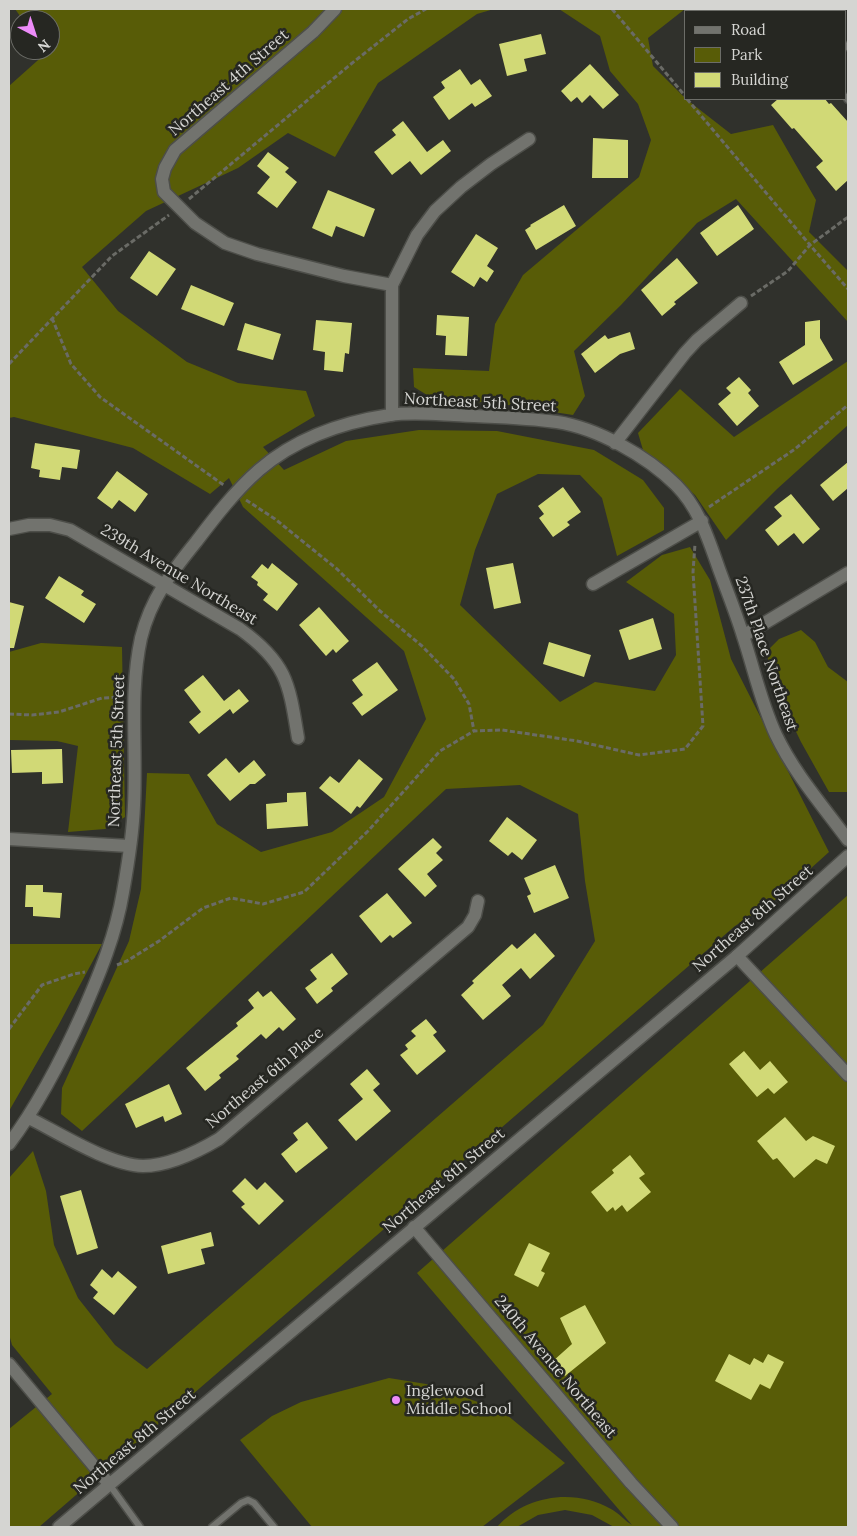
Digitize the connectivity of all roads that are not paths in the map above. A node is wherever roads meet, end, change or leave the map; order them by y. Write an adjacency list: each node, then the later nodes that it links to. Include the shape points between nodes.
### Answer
1 (335, 9): 3 (street, Northeast 4th Street, via 313,32 175,150 162,179 164,192 195,223 225,243 344,276)
2 (529, 139): 3 (street, via 461,187 435,211 417,235)
3 (392, 285): 5 (street)
4 (741, 303): 6 (street, via 684,353)
5 (392, 415): 6 (street, Northeast 5th Street, via 434,414 560,422); 10 (street, Northeast 5th Street, via 347,424 316,435 259,470 216,515)
6 (615, 442): 7 (street, Northeast 5th Street, via 674,483)
7 (700, 517): 11 (street); 12 (street, 237th Place Northeast)
8 (9, 529): 10 (street, 239th Avenue Northeast, via 50,525 70,530)
9 (848, 573): 12 (street)
10 (162, 584): 13 (street, 239th Avenue Northeast, via 240,629 272,656 284,674 291,695); 16 (street, Northeast 5th Street, via 141,638 134,697 134,805)
11 (593, 584)
12 (743, 636): 15 (street, 237th Place Northeast, via 758,690 776,735 813,794)
13 (298, 738)
14 (9, 839): 16 (street)
15 (848, 840)
16 (129, 846): 21 (street, Northeast 5th Street, via 124,890 101,970 68,1046)
17 (848, 856): 19 (street, Northeast 8th Street)
18 (478, 901): 21 (street, Northeast 6th Place, via 468,927 219,1139 200,1150 160,1163 129,1164 112,1160)
19 (737, 956): 20 (street); 23 (street, Northeast 8th Street)
20 (848, 1075)
21 (28, 1118): 22 (street, Northeast 5th Street)
22 (9, 1144)
23 (414, 1227): 25 (street, Northeast 8th Street); 30 (street, 240th Avenue Northeast)
24 (9, 1364): 25 (street)
25 (109, 1484): 27 (street, Northeast 8th Street); 28 (lane)
26 (216, 1526): 29 (lane, via 248,1500)
27 (59, 1527)
28 (140, 1527)
29 (274, 1527)
30 (672, 1527)

